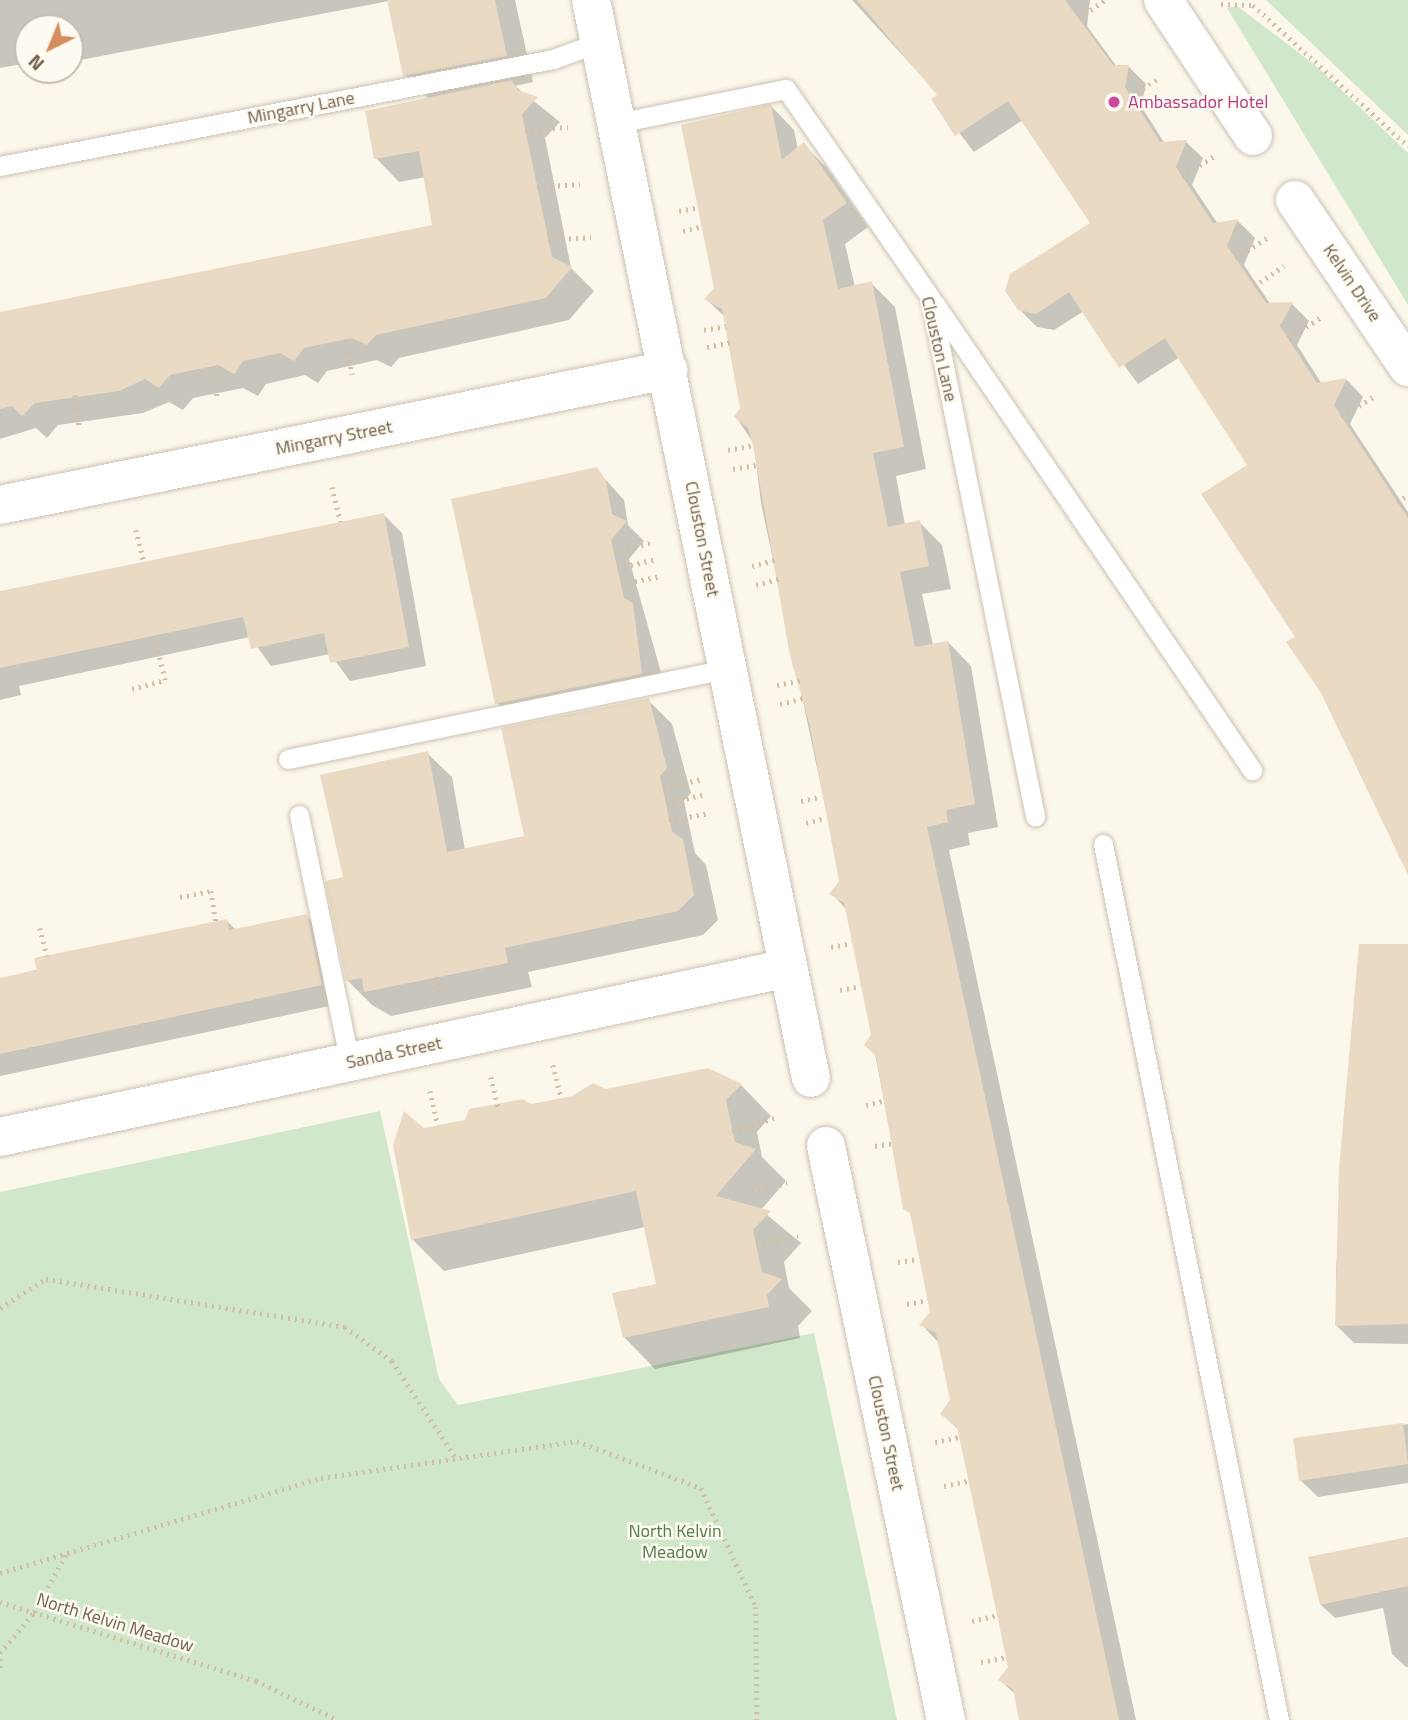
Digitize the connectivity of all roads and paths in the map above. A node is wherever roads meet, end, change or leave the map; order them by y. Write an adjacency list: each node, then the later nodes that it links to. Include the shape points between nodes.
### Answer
1 (591, 0): 6 (street, Clouston Street)
2 (1105, 0): 5 (path)
3 (1163, 0): 12 (street)
4 (1217, 4): 13 (path, via 1253,5)
5 (1079, 18)
6 (600, 42): 9 (street, Clouston Street); 14 (lane, Mingarry Lane, via 553,59)
7 (1169, 71): 8 (path)
8 (1130, 96)
9 (617, 123): 29 (lane, Clouston Lane, via 786,89); 39 (street, Clouston Street)
10 (568, 127): 11 (path)
11 (525, 130)
12 (1238, 143): 15 (path)
13 (1408, 146)
14 (0, 166)
15 (1182, 177)
16 (580, 184): 17 (path)
17 (537, 187)
18 (1295, 200): 38 (street, Kelvin Drive)
19 (699, 207): 20 (path)
20 (674, 212)
21 (703, 226): 23 (path)
22 (1275, 232): 26 (path)
23 (678, 233)
24 (590, 237): 25 (path)
25 (548, 240)
26 (1235, 258)
27 (1294, 260): 28 (path)
28 (1254, 286)
29 (930, 297): 75 (lane); 84 (lane, Clouston Lane)
30 (1328, 313): 33 (path)
31 (726, 326): 32 (path)
32 (700, 331)
33 (1288, 338)
34 (346, 339): 40 (path)
35 (730, 342): 36 (path)
36 (703, 348)
37 (213, 366): 43 (path)
38 (1408, 366)
39 (668, 370): 53 (street, Mingarry Street); 68 (street, Clouston Street)
40 (352, 374)
41 (1380, 392): 44 (path)
42 (75, 395): 45 (path)
43 (218, 401)
44 (1342, 416)
45 (80, 429)
46 (753, 444): 47 (path)
47 (724, 451)
48 (756, 465): 49 (path)
49 (728, 470)
50 (332, 487): 54 (path)
51 (1408, 495): 52 (path)
52 (1397, 502)
53 (0, 505)
54 (341, 522)
55 (135, 530): 60 (path)
56 (654, 542): 57 (path)
57 (614, 552)
58 (657, 559): 62 (path)
59 (775, 560): 61 (path)
60 (144, 562)
61 (748, 567)
62 (617, 568)
63 (661, 576): 65 (path)
64 (779, 579): 66 (path)
65 (621, 584)
66 (751, 586)
67 (156, 645): 71 (path, via 165,680)
68 (729, 669): 74 (lane); 95 (street, Clouston Street)
69 (800, 680): 70 (path)
70 (772, 686)
71 (132, 689)
72 (804, 698): 73 (path)
73 (776, 705)
74 (288, 759)
75 (1252, 771)
76 (703, 779): 77 (path)
77 (663, 787)
78 (706, 794): 80 (path)
79 (820, 797): 81 (path)
80 (666, 803)
81 (797, 803)
82 (710, 813): 86 (path)
83 (299, 815): 100 (lane)
84 (1035, 816)
85 (825, 818): 87 (path)
86 (670, 820)
87 (801, 824)
88 (1103, 844): 142 (lane)
89 (180, 897): 90 (path, via 211,891)
90 (216, 922)
91 (40, 928): 94 (path)
92 (852, 943): 93 (path)
93 (827, 948)
94 (47, 956)
95 (788, 968): 100 (street, Sanda Street); 103 (street, Clouston Street)
96 (436, 977): 99 (path)
97 (861, 986): 98 (path)
98 (836, 991)
99 (441, 995)
100 (350, 1063): 112 (street, Sanda Street)
101 (553, 1063): 105 (path)
102 (491, 1076): 108 (path)
103 (811, 1078)
104 (430, 1090): 110 (path)
105 (561, 1098)
106 (886, 1100): 107 (path)
107 (866, 1105)
108 (499, 1111)
109 (774, 1118): 111 (path)
110 (438, 1125)
111 (733, 1131)
112 (0, 1138)
113 (894, 1143): 115 (path)
114 (826, 1146): 141 (street, Clouston Street)
115 (875, 1146)
116 (788, 1183): 117 (path)
117 (746, 1192)
118 (799, 1236): 119 (path)
119 (756, 1245)
120 (919, 1259): 121 (path)
121 (898, 1262)
122 (928, 1300): 123 (path)
123 (907, 1304)
124 (0, 1308): 127 (path, via 46,1279 345,1327 392,1361)
125 (959, 1437): 126 (path)
126 (935, 1442)
127 (456, 1458): 130 (path, via 321,1478); 140 (path, via 577,1441 701,1488 756,1607)
128 (968, 1481): 129 (path)
129 (944, 1486)
130 (67, 1553): 131 (path); 133 (path)
131 (0, 1573)
132 (0, 1602): 133 (path, North Kelvin Meadow)
133 (34, 1612): 138 (path, via 0,1653); 139 (path, North Kelvin Meadow, via 256,1681)
134 (997, 1615): 135 (path)
135 (972, 1621)
136 (1006, 1657): 137 (path)
137 (980, 1662)
138 (0, 1668)
139 (338, 1720)
140 (757, 1720)
141 (946, 1720)
142 (1279, 1720)

